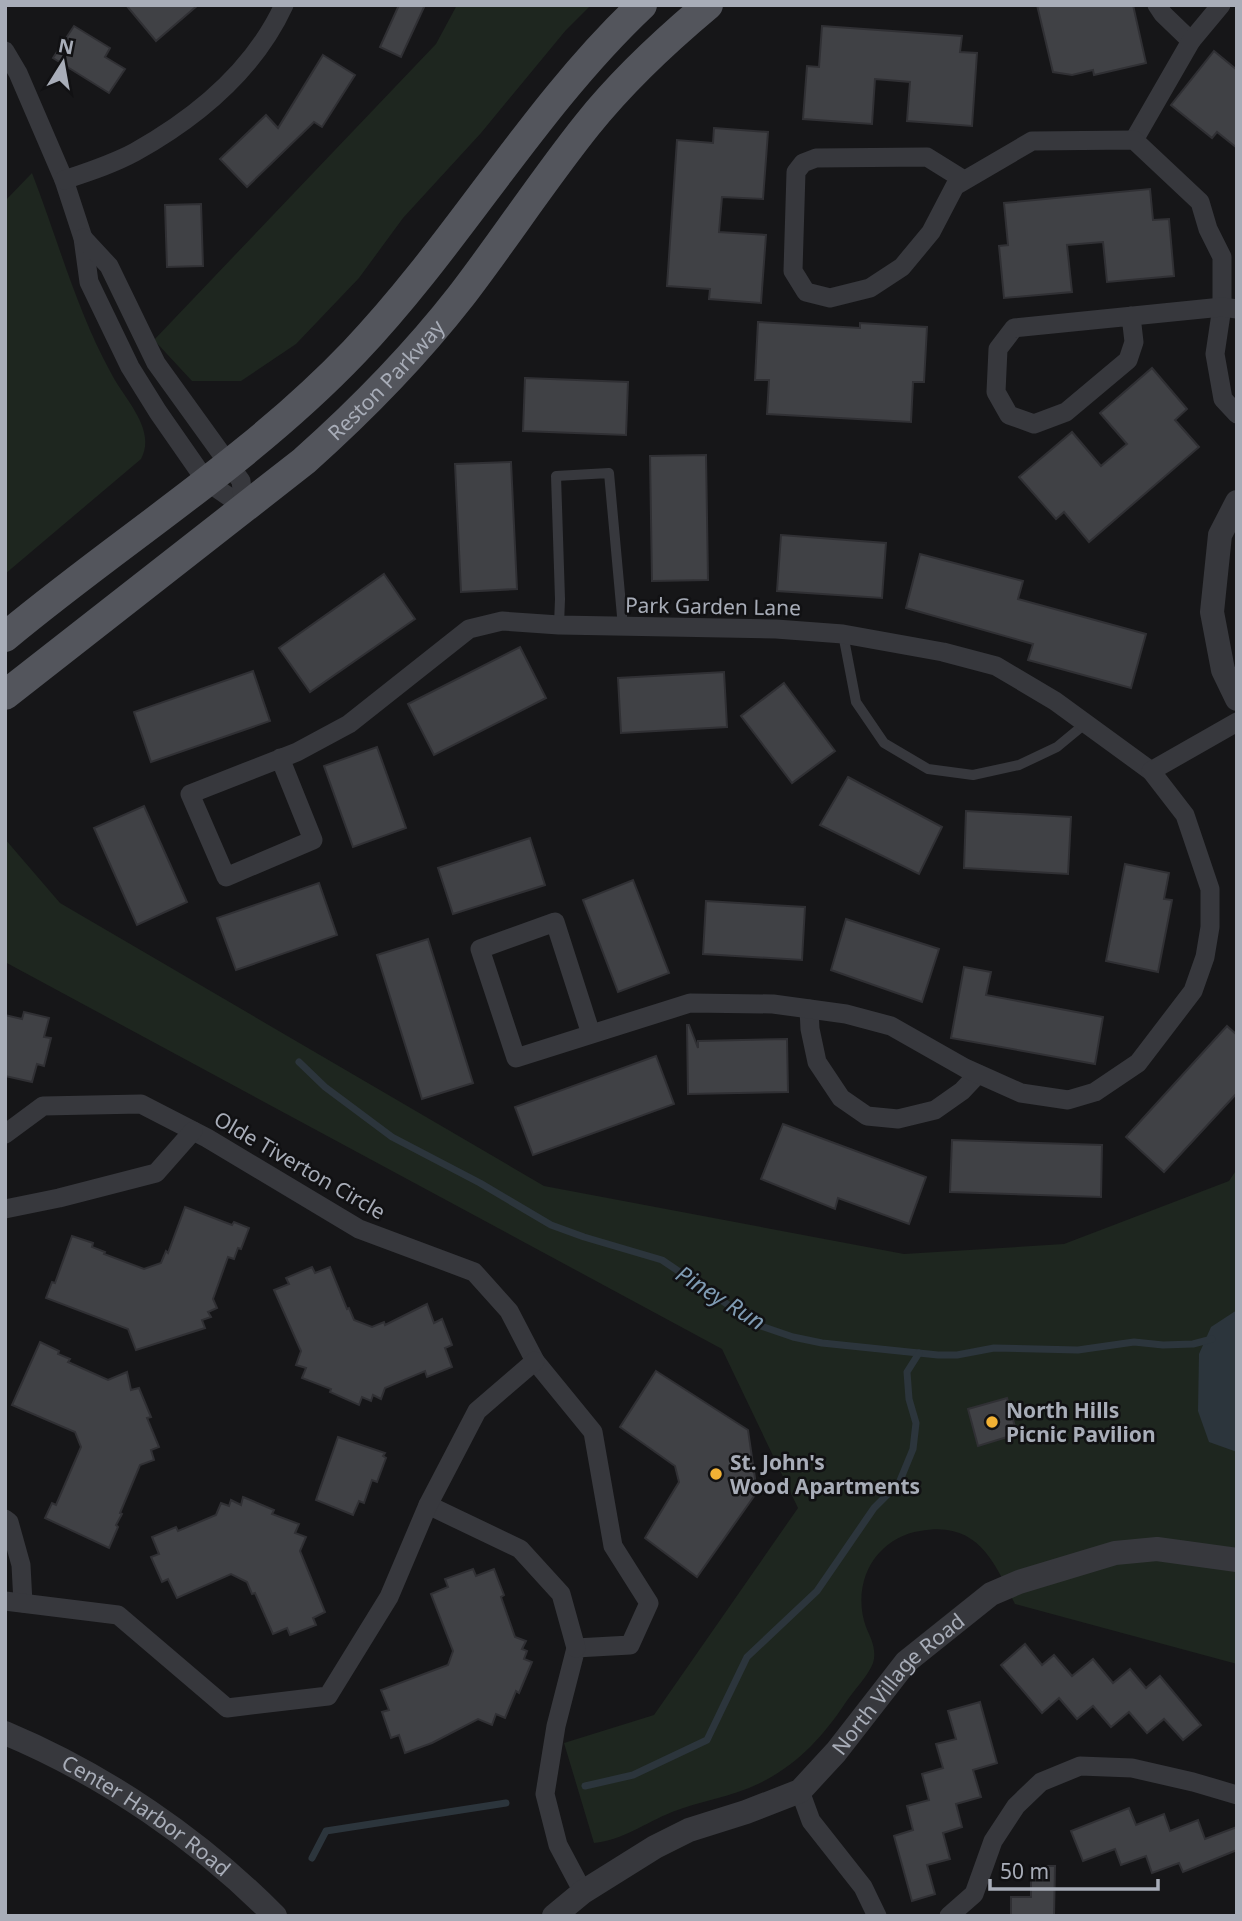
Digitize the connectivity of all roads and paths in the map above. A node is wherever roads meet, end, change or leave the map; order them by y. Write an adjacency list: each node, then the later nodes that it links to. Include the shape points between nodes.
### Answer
1 (284, 5): 9 (street, via 257,51 202,107 134,153)
2 (642, 5): 15 (main road, Reston Parkway, via 542,115 393,311 318,390)
3 (708, 5): 17 (main road, Reston Parkway, via 588,123 429,334 333,435)
4 (1157, 5): 6 (street)
5 (1221, 5): 6 (street)
6 (1191, 41): 8 (street)
7 (5, 51): 9 (street)
8 (1134, 140): 10 (street, via 1032,141); 12 (street, via 1200,202 1222,257)
9 (64, 180): 11 (street)
10 (964, 180): 10 (street, via 955,186 932,232 902,267 870,288 830,298 806,292 793,271 796,172 803,163 816,158 927,157)
11 (83, 238): 15 (street, via 108,266); 15 (street, via 89,282 130,367 158,412)
12 (1229, 308): 13 (street); 14 (street, via 1215,354 1223,399)
13 (1131, 316): 13 (street, via 1134,342 1128,360 1066,412 1034,424 1009,415 996,392 998,349 1014,328)
14 (1237, 414)
15 (218, 472): 17 (street); 17 (street, via 241,481); 21 (main road, Reston Parkway)
16 (1237, 502): 23 (street, via 1220,535 1212,612 1223,670)
17 (244, 507): 22 (main road, Reston Parkway)
18 (559, 625): 19 (street, Park Garden Lane); 19 (lane, via 556,476 609,473); 26 (street, Park Garden Lane, via 502,621 469,629 349,724)
19 (623, 627): 20 (street, Park Garden Lane)
20 (843, 634): 25 (street, Park Garden Lane, via 996,666); 25 (lane, via 856,702 884,743 928,769 973,775 1020,765 1057,747)
21 (5, 638)
22 (5, 695)
23 (1237, 699)
24 (1237, 722): 27 (street)
25 (1087, 723): 27 (street, Park Garden Lane)
26 (281, 758): 26 (street, Park Garden Lane, via 190,794 226,877 313,840)
27 (1151, 771): 30 (street, Park Garden Lane, via 1185,815 1210,888 1206,957 1194,991 1138,1063 1095,1092 1069,1100 1021,1093)
28 (809, 1009): 29 (street, Park Garden Lane, via 691,1003); 30 (street, Park Garden Lane, via 891,1026); 30 (street, via 817,1062 841,1098 867,1116 898,1119 935,1110)
29 (591, 1034): 29 (street, Park Garden Lane, via 516,1058 480,949 555,922)
30 (978, 1074)
31 (194, 1131): 32 (street, Olde Tiverton Circle, via 141,1104 43,1106); 33 (street, via 156,1173); 34 (street, Olde Tiverton Circle, via 359,1229 474,1272 509,1311)
32 (5, 1134)
33 (5, 1209)
34 (535, 1361): 35 (street, via 477,1411); 39 (street, Olde Tiverton Circle, via 593,1432 613,1546 649,1603 630,1645)
35 (428, 1505): 38 (street, via 389,1597 328,1696 227,1708 118,1615); 39 (street, via 520,1549 561,1594)
36 (5, 1519): 38 (street, via 21,1565)
37 (1237, 1560): 41 (street, North Village Road, via 1157,1549 1115,1553 991,1594 906,1662)
38 (14, 1602)
39 (576, 1648): 43 (street, via 545,1794 558,1845)
40 (5, 1733): 44 (street, Center Harbor Road, via 145,1809 217,1862)
41 (800, 1791): 43 (street, North Village Road, via 689,1830); 47 (street, via 811,1821 863,1886)
42 (1237, 1796): 48 (street, via 1132,1768 1080,1766 1041,1782 1016,1806 993,1841 974,1894)
43 (583, 1892): 45 (street, North Village Road); 46 (street)
44 (275, 1916)
45 (554, 1916)
46 (576, 1916)
47 (877, 1916)
48 (949, 1916)

